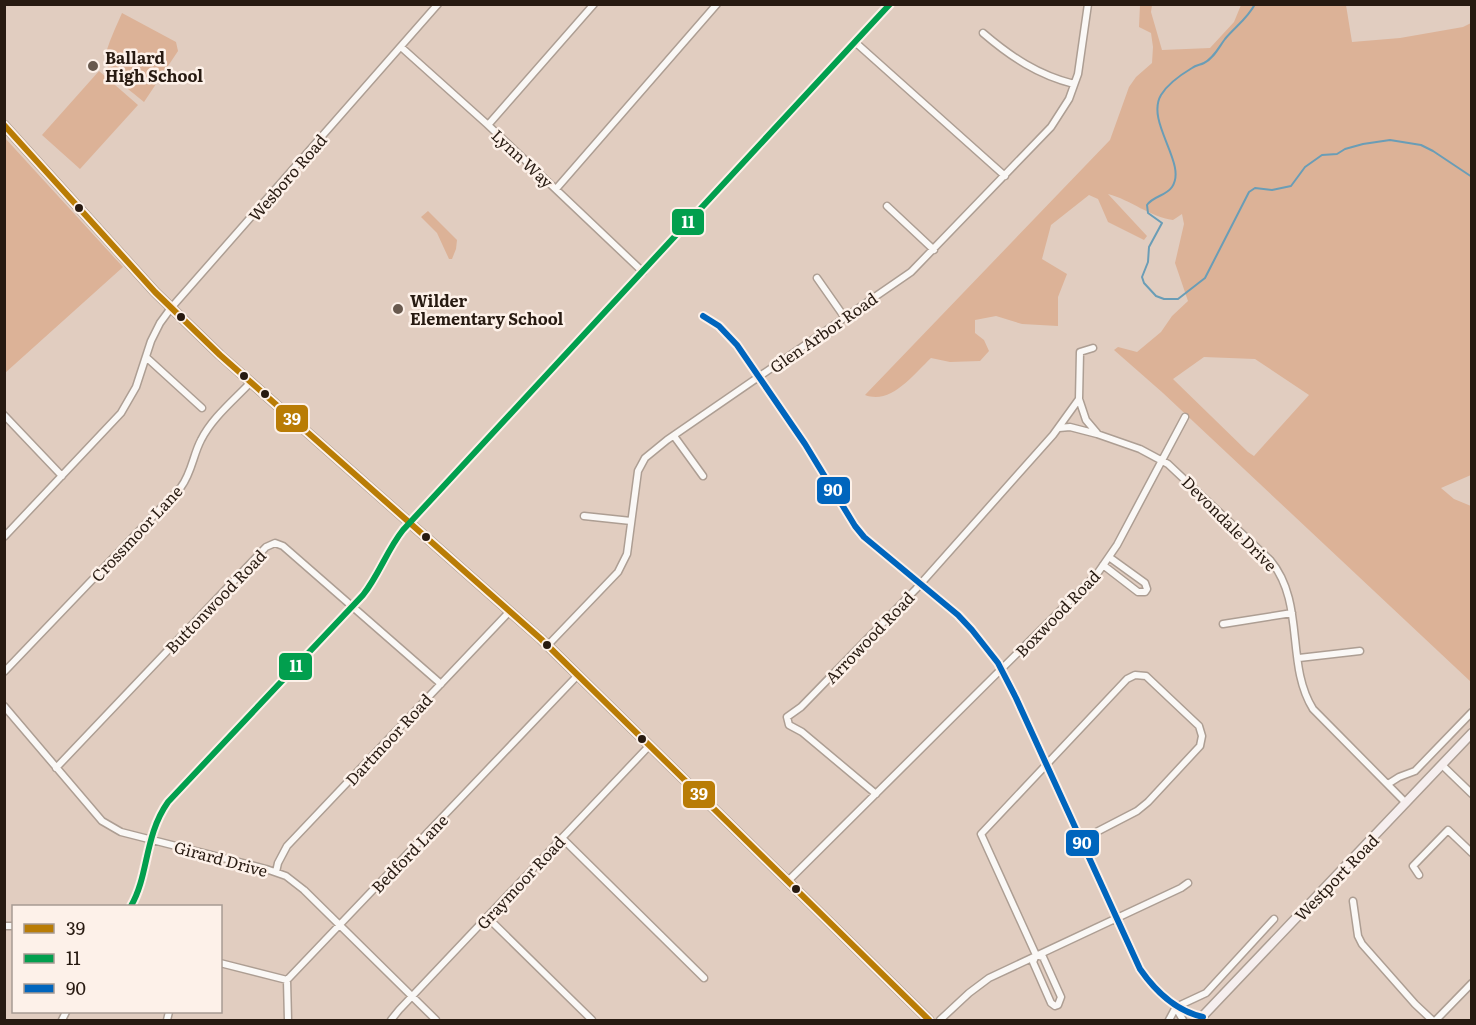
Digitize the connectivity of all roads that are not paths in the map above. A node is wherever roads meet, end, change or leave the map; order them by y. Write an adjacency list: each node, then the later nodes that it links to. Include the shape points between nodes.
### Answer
1 (438, 4): 8 (street, Wesboro Road)
2 (594, 4): 11 (street)
3 (717, 4): 13 (street)
4 (890, 4): 7 (street)
5 (1088, 4): 9 (street, Glen Arbor Road)
6 (983, 33): 9 (street, via 1025,65)
7 (855, 42): 12 (street); 16 (street)
8 (401, 47): 11 (street, Lynn Way); 18 (street, Wesboro Road)
9 (1074, 84): 12 (street, Glen Arbor Road, via 1051,127)
10 (4, 125): 18 (main road)
11 (488, 125): 13 (street, Lynn Way)
12 (1005, 176): 15 (street, Glen Arbor Road)
13 (556, 189): 16 (street, Lynn Way)
14 (887, 206): 15 (street)
15 (934, 250): 20 (street, Glen Arbor Road, via 911,272)
16 (643, 272): 37 (street)
17 (817, 278): 20 (street)
18 (171, 308): 22 (street, Wesboro Road, via 155,332); 24 (main road)
19 (703, 316): 23 (street, via 729,335)
20 (845, 318): 23 (street, Glen Arbor Road)
21 (1093, 348): 25 (street, via 1079,354)
22 (146, 357): 26 (street); 33 (street, Wesboro Road, via 121,413)
23 (759, 377): 31 (street, Glen Arbor Road); 41 (street, via 855,526)
24 (250, 383): 37 (main road); 50 (street, Crossmoor Lane, via 206,432 181,487)
25 (1079, 399): 29 (street, Arrowood Road); 30 (street, via 1086,420)
26 (202, 408)
27 (4, 415): 33 (street)
28 (1185, 417): 32 (street, Boxwood Road)
29 (1059, 428): 30 (street, Devondale Drive); 41 (street, Arrowood Road)
30 (1097, 434): 32 (street, Devondale Drive)
31 (674, 436): 34 (street); 36 (street, Glen Arbor Road, via 652,451 640,466)
32 (1163, 460): 39 (street, Boxwood Road); 44 (street, Devondale Drive, via 1274,565 1285,581)
33 (62, 476): 38 (street, Wesboro Road)
34 (703, 476)
35 (584, 516): 36 (street)
36 (631, 521): 46 (street, Glen Arbor Road, via 627,554 621,567)
37 (410, 523): 42 (street, via 394,542 369,588); 43 (main road)
38 (4, 537)
39 (1109, 557): 40 (street, Boxwood Road); 40 (street, via 1145,583 1145,592 1138,592)
40 (1103, 565): 49 (street, Boxwood Road)
41 (920, 584): 49 (street, via 972,630); 61 (street, Arrowood Road, via 787,717 789,725)
42 (352, 606): 52 (street, Buttonwood Road); 59 (street, Buttonwood Road, via 283,546 271,544); 65 (street, via 168,802)
43 (510, 611): 46 (main road); 52 (street, Dartmoor Road)
44 (1292, 613): 45 (street); 48 (street, Devondale Drive)
45 (1223, 624)
46 (548, 645): 51 (main road)
47 (1359, 651): 48 (street)
48 (1299, 658): 60 (street, Devondale Drive, via 1305,693 1313,709)
49 (1001, 669): 57 (street); 61 (street, Boxwood Road)
50 (4, 672)
51 (578, 675): 56 (main road); 77 (street, Bedford Lane)
52 (441, 684): 68 (street, Dartmoor Road, via 287,846)
53 (4, 706): 59 (street, Girard Drive)
54 (1472, 712): 60 (street, via 1415,771)
55 (1472, 734): 58 (main road, Westport Road)
56 (650, 745): 64 (street, Graymoor Road); 70 (main road)
57 (1046, 765): 66 (street); 66 (street, via 1127,680 1138,675 1152,681 1201,730 1202,741 1196,751 1143,807); 78 (street, via 981,834)
58 (1442, 765): 62 (street); 63 (main road, Westport Road)
59 (56, 768): 65 (street, Girard Drive, via 102,821 121,832)
60 (1388, 784): 63 (street, Devondale Drive)
61 (876, 794): 70 (street, Boxwood Road)
62 (1472, 795)
63 (1406, 802): 85 (main road, Westport Road)
64 (562, 838): 74 (street, Graymoor Road); 80 (street)
65 (150, 840): 68 (street, Girard Drive); 73 (street)
66 (1081, 840): 75 (street)
67 (1472, 853): 69 (street, via 1448,830 1413,866)
68 (276, 872): 77 (street, Girard Drive, via 296,883)
69 (1419, 875)
70 (789, 881): 90 (main road)
71 (1188, 883): 75 (street)
72 (1353, 901): 94 (street, via 1362,944 1414,1004)
73 (131, 905)
74 (487, 917): 83 (street, Graymoor Road); 89 (street)
75 (1117, 918): 78 (street); 84 (street, via 1146,978)
76 (1274, 919): 84 (street, via 1206,993)
77 (340, 926): 81 (street, Bedford Lane); 83 (street, Girard Drive)
78 (1036, 955): 78 (street, via 1042,957 1061,997 1058,1005 1051,1003 1042,983 1033,962); 91 (street, via 981,983)
79 (222, 964): 81 (street)
80 (704, 978)
81 (287, 980): 86 (street)
82 (1472, 983): 94 (street)
83 (412, 997): 87 (street, Graymoor Road); 88 (street, Girard Drive)
84 (1176, 1007): 85 (street); 92 (street); 93 (street)
85 (1201, 1019)
86 (288, 1020)
87 (391, 1020)
88 (436, 1020)
89 (592, 1020)
90 (929, 1020)
91 (940, 1020)
92 (1169, 1020)
93 (1183, 1020)
94 (1434, 1020)

